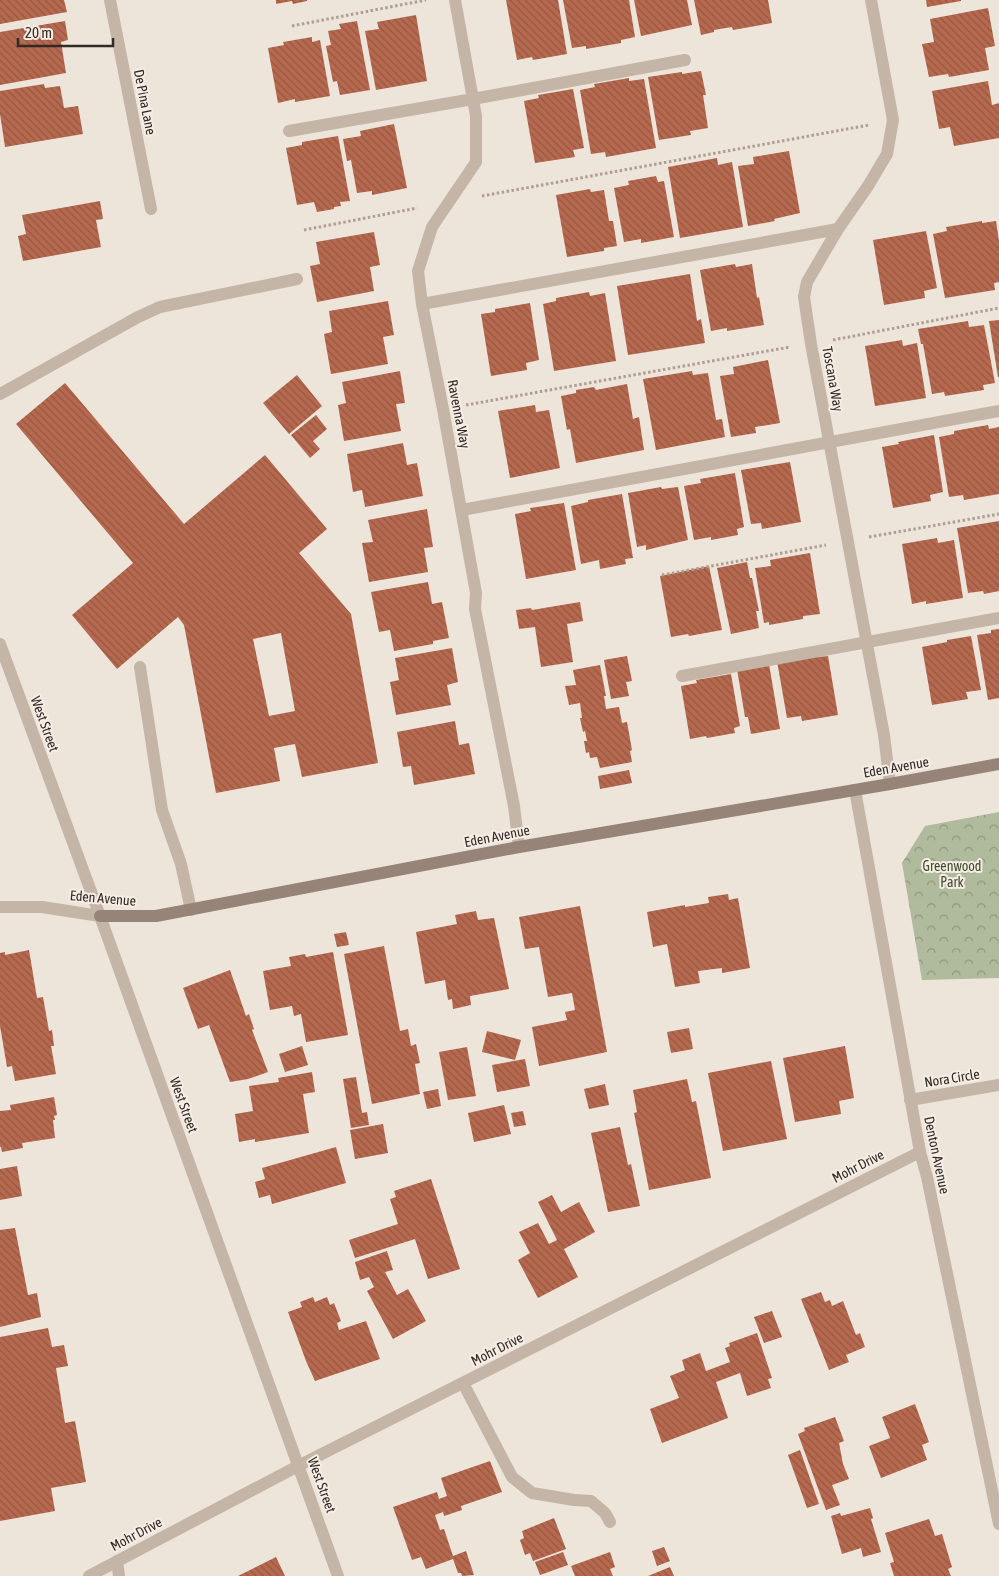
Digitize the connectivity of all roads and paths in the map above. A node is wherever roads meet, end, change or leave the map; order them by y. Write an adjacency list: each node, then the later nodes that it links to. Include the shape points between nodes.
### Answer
1 (110, 0): 11 (street, De Pina Lane)
2 (426, 0): 5 (path)
3 (455, 0): 7 (street, Ravenna Way)
4 (871, 0): 8 (street, Toscana Way)
5 (292, 26)
6 (685, 60): 7 (street)
7 (473, 100): 9 (street); 10 (street, Ravenna Way, via 476,162)
8 (893, 120): 10 (path); 12 (street, Toscana Way, via 887,154)
9 (289, 131)
10 (450, 201): 13 (path); 15 (street, Ravenna Way, via 432,227 418,271)
11 (151, 210)
12 (838, 229): 15 (street); 17 (street, Toscana Way, via 807,282 804,297)
13 (304, 230)
14 (297, 279): 18 (street, via 160,307)
15 (422, 304): 19 (street, Ravenna Way)
16 (999, 308): 17 (path)
17 (811, 344): 19 (path); 21 (street, Toscana Way)
18 (0, 394)
19 (443, 409): 22 (street, Ravenna Way)
20 (999, 412): 21 (street)
21 (830, 443): 22 (street); 24 (street, Toscana Way)
22 (462, 510): 31 (street, Ravenna Way, via 476,593 475,609 514,806)
23 (999, 618): 24 (street)
24 (867, 643): 27 (street); 29 (street, Toscana Way)
25 (0, 644): 34 (street, West Street)
26 (140, 667): 33 (street, via 162,810 181,864)
27 (682, 676)
28 (999, 764): 29 (street, Eden Avenue)
29 (890, 784): 30 (street, Eden Avenue)
30 (855, 790): 31 (street, Eden Avenue); 36 (street, Denton Avenue)
31 (519, 847): 33 (street, Eden Avenue)
32 (0, 907): 34 (street, Eden Avenue, via 42,907)
33 (191, 910): 34 (street, Eden Avenue, via 156,916)
34 (100, 916): 39 (street, West Street)
35 (999, 1085): 36 (street, Nora Circle)
36 (910, 1100): 37 (street, Denton Avenue)
37 (920, 1152): 38 (street, Mohr Drive); 41 (street, Denton Avenue)
38 (463, 1382): 39 (street, Mohr Drive); 40 (street, via 512,1477 532,1494 591,1501)
39 (298, 1466): 42 (street, Mohr Drive); 45 (street, West Street)
40 (610, 1522)
41 (999, 1524)
42 (117, 1561): 43 (street, Mohr Drive); 44 (street)
43 (89, 1576)
44 (120, 1576)
45 (338, 1576)

